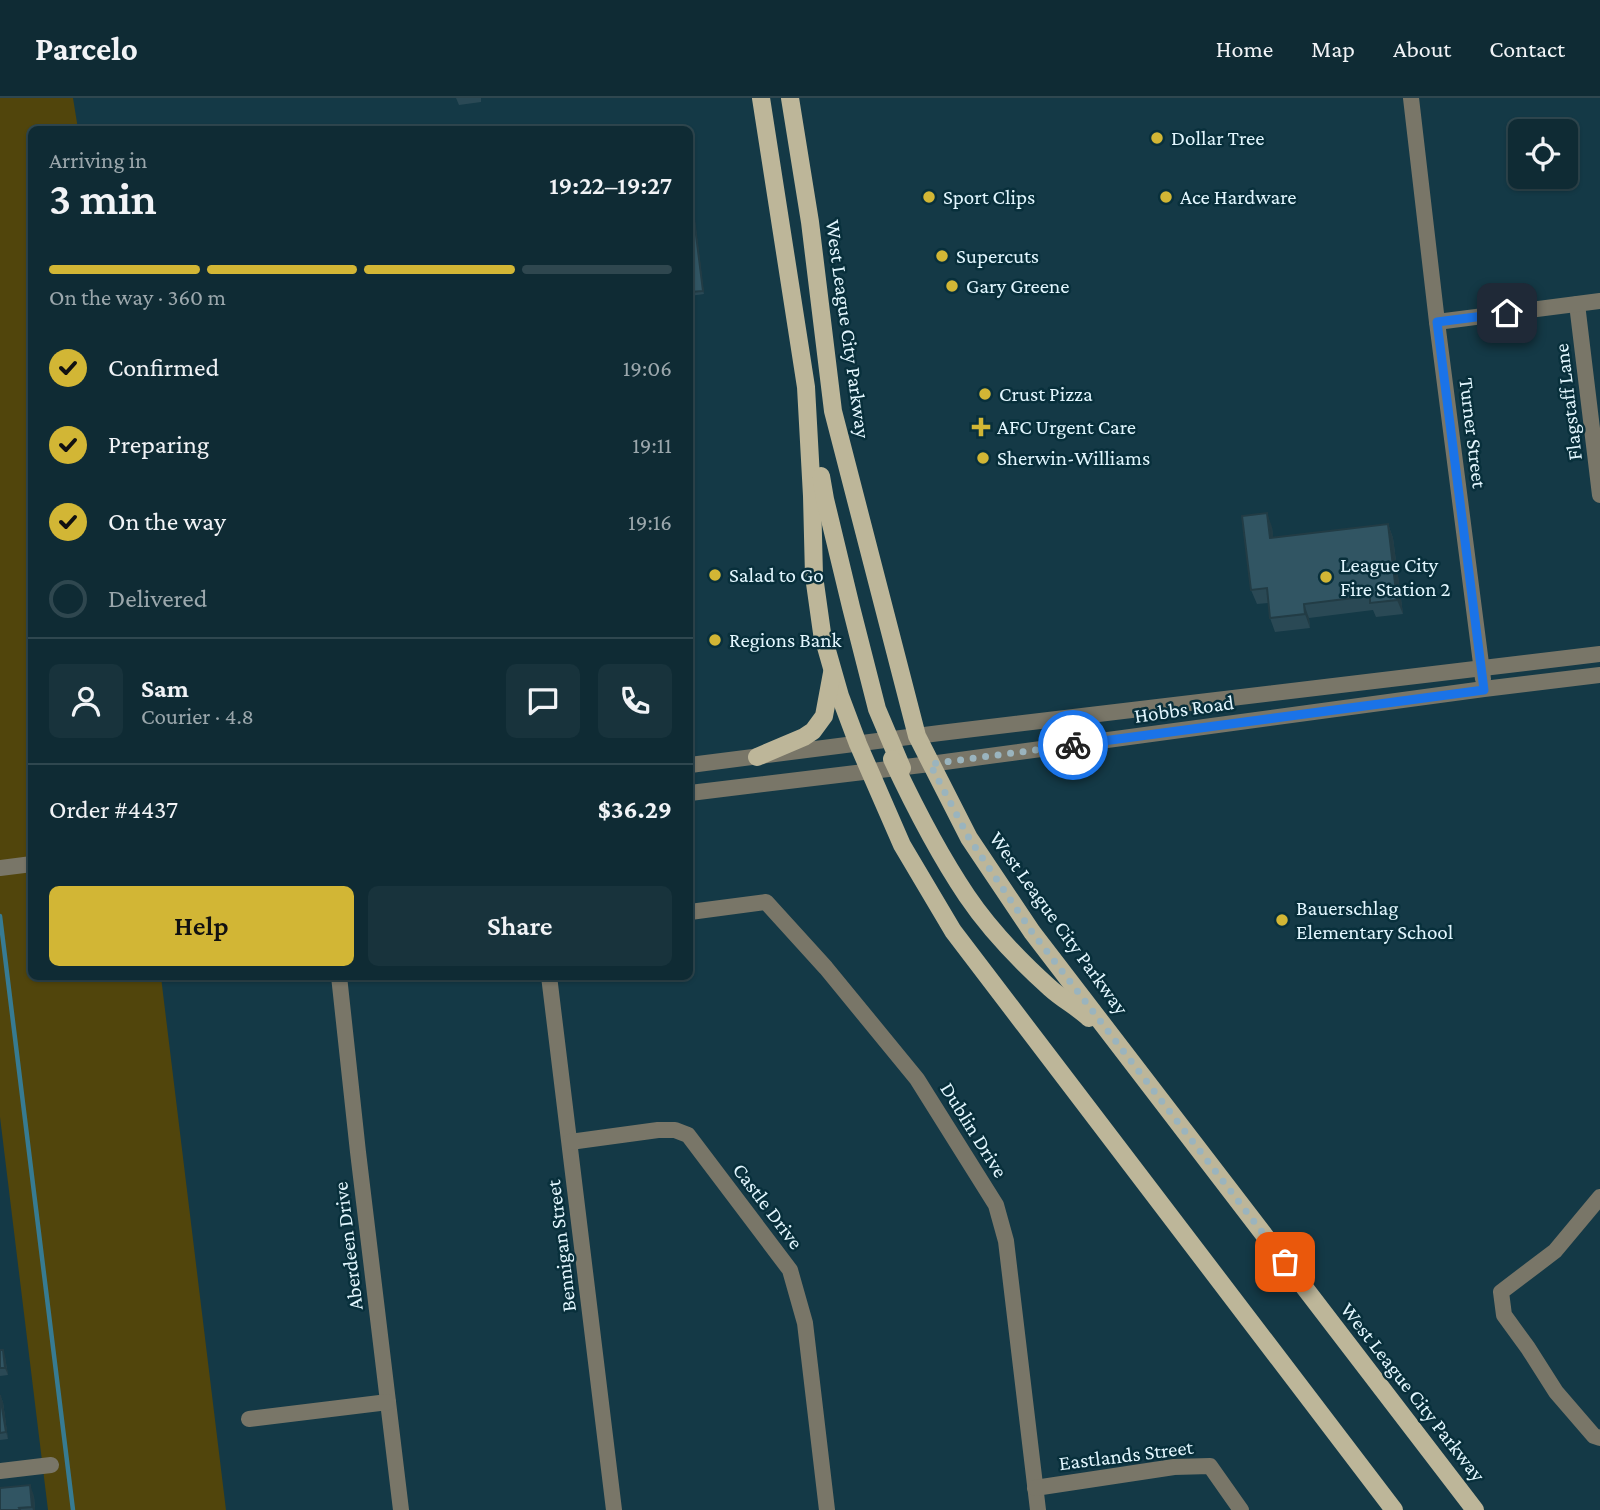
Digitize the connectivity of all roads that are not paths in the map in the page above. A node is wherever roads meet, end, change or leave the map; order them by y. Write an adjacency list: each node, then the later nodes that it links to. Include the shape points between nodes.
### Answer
1 (1411, 98): 6 (street, Turner Street)
2 (761, 99): 3 (main road); 7 (main road)
3 (790, 101): 14 (main road, West League City Parkway, via 833,411)
4 (1600, 301): 5 (street)
5 (1577, 304): 6 (street); 8 (street, Flagstaff Lane)
6 (1437, 322): 10 (street, Turner Street)
7 (806, 387): 11 (main road, via 814,576); 15 (main road, via 828,513)
8 (1600, 495)
9 (1600, 654): 10 (street, Hobbs Road)
10 (1482, 669): 13 (street, Turner Street); 14 (street, Hobbs Road)
11 (833, 670): 16 (main road); 17 (main road, via 824,716 813,731)
12 (1600, 675): 13 (street, Hobbs Road)
13 (1484, 690): 18 (street, Hobbs Road)
14 (917, 736): 15 (street, Hobbs Road); 18 (main road, West League City Parkway)
15 (887, 740): 16 (street, Hobbs Road); 20 (main road)
16 (858, 744): 17 (street, Hobbs Road); 21 (main road)
17 (757, 757): 19 (street, Hobbs Road)
18 (930, 764): 20 (street, Hobbs Road); 28 (main road, West League City Parkway, via 969,838 1032,932)
19 (693, 765)
20 (899, 768): 21 (street, Hobbs Road); 28 (main road, via 911,799 967,897 1051,989)
21 (870, 772): 22 (street, Hobbs Road); 42 (main road, via 902,845 953,931)
22 (693, 793)
23 (28, 864): 24 (street)
24 (0, 868)
25 (693, 912): 36 (street, Dublin Drive, via 766,902 917,1079 996,1205 1006,1241)
26 (339, 980): 31 (street, Aberdeen Drive)
27 (550, 980): 29 (street, Bennigan Street)
28 (1115, 1041): 43 (main road, West League City Parkway)
29 (570, 1142): 38 (street, Bennigan Street); 39 (street, Castle Drive, via 658,1130 688,1135 790,1270 805,1323)
30 (1600, 1197): 33 (street, via 1555,1251 1502,1292 1504,1315 1556,1392)
31 (388, 1402): 32 (street); 37 (street, Aberdeen Drive)
32 (249, 1419)
33 (1600, 1438)
34 (51, 1465): 35 (street)
35 (0, 1471)
36 (1035, 1488): 40 (street, Dublin Drive); 41 (street, Eastlands Street, via 1210,1466)
37 (401, 1510)
38 (614, 1510)
39 (827, 1510)
40 (1038, 1510)
41 (1241, 1510)
42 (1394, 1510)
43 (1475, 1510)

